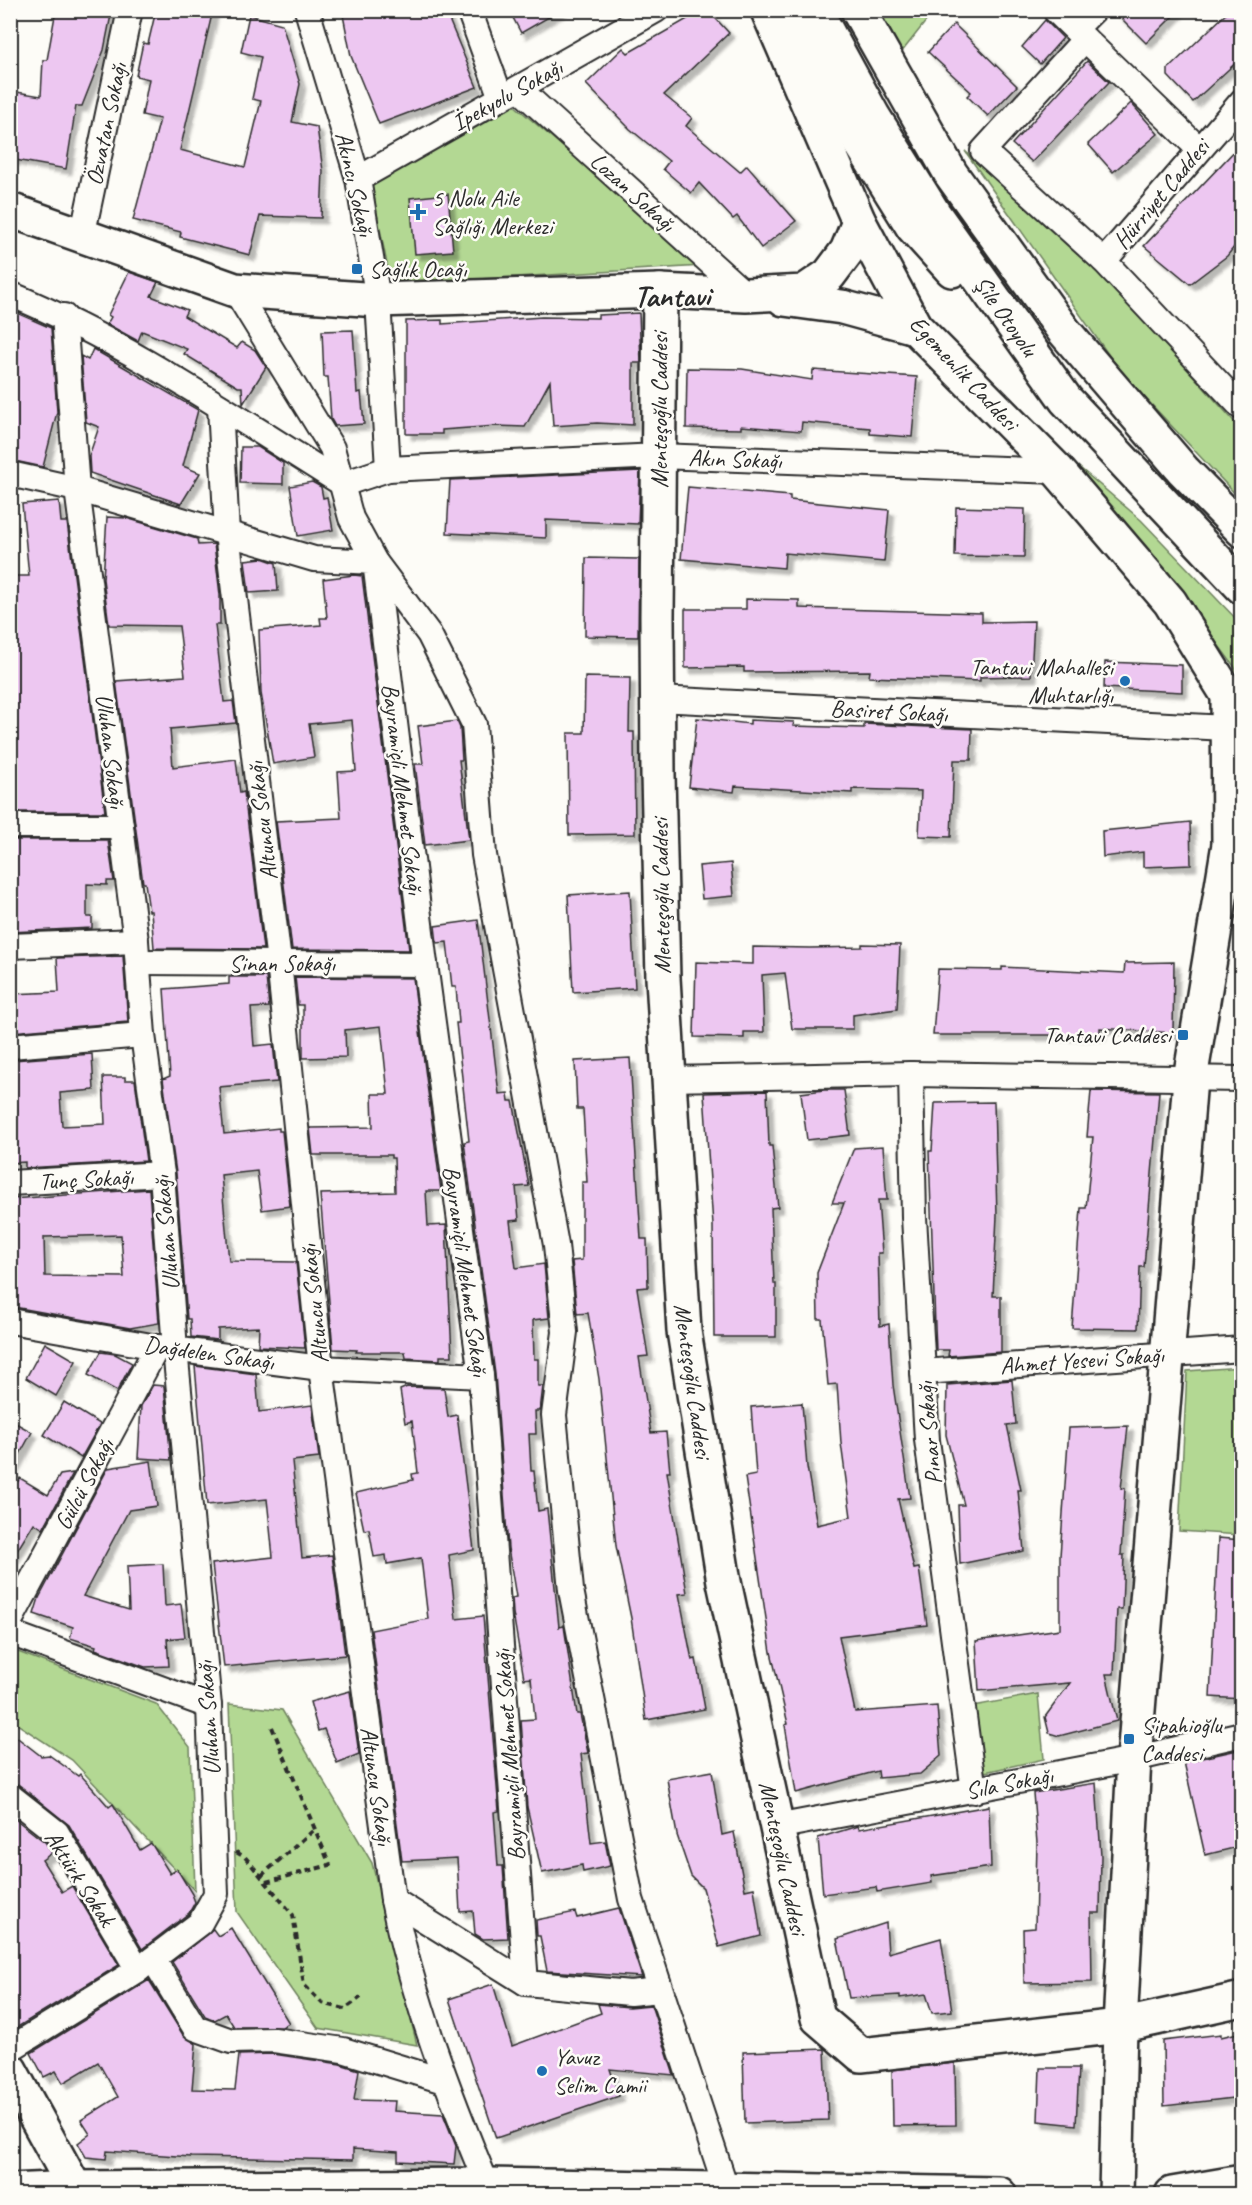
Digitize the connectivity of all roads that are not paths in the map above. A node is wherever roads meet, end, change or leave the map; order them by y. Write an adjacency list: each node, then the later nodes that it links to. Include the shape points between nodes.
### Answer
1 (130, 10): 18 (street, Özvatan Sokağı)
2 (307, 10): 15 (street, Akıncı Sokağı)
3 (469, 10): 12 (street, Lozan Sokağı)
4 (656, 10): 12 (street, İpekyolu Sokağı)
5 (768, 10): 17 (main road, Egemenlik Caddesi)
6 (778, 10): 27 (main road, via 913,226)
7 (815, 10): 27 (main road, Şile Otoyolu, via 873,116 934,214)
8 (858, 10): 36 (main road, Şile Otoyolu, via 951,174 1064,331 1183,470)
9 (1055, 10): 11 (street)
10 (1094, 10): 11 (street)
11 (1080, 34): 14 (street); 19 (street, via 983,151)
12 (510, 94): 15 (street, İpekyolu Sokağı); 23 (street, Lozan Sokağı)
13 (1242, 101): 14 (street, Hürriyet Caddesi)
14 (1199, 149): 19 (street, Hürriyet Caddesi)
15 (358, 178): 24 (street, Akıncı Sokağı)
16 (10, 210): 18 (main road)
17 (859, 222): 23 (main road, via 847,251 829,276 804,292); 26 (main road, Egemenlik Caddesi)
18 (82, 237): 20 (main road)
19 (1104, 261): 29 (street)
20 (236, 290): 24 (main road); 34 (street, via 332,448)
21 (660, 291): 23 (main road); 24 (main road); 30 (main road, Menteşoğlu Caddesi)
22 (10, 294): 25 (street)
23 (746, 295): 26 (main road, via 843,307)
24 (378, 300): 31 (street, Akıncı Sokağı)
25 (64, 316): 28 (street); 35 (street, Uluhan Sokağı)
26 (915, 327): 32 (main road, Egemenlik Caddesi)
27 (1066, 400): 39 (main road, Şile Otoyolu)
28 (220, 407): 34 (street); 37 (street, Altuncu Sokağı)
29 (1242, 408)
30 (658, 456): 31 (street, Akın Sokağı); 32 (street, Akın Sokağı); 40 (main road, Menteşoğlu Caddesi)
31 (388, 470): 34 (street, Akın Sokağı)
32 (1058, 471): 41 (main road, Egemenlik Caddesi, via 1170,602)
33 (10, 474): 35 (street)
34 (344, 484): 38 (street, via 351,518)
35 (77, 489): 37 (street); 43 (street, Uluhan Sokağı)
36 (1242, 531)
37 (227, 533): 38 (street, via 314,559); 47 (street, Altuncu Sokağı)
38 (375, 562): 48 (street, Bayramiçli Mehmet Sokağı); 75 (street, via 429,634 474,724 484,855 556,1245 565,1332 554,1415 571,1590 631,1899)
39 (1242, 587)
40 (658, 699): 41 (street, Basiret Sokağı); 53 (main road, Menteşoğlu Caddesi)
41 (1232, 713): 44 (main road)
42 (10, 826): 43 (street)
43 (121, 826): 46 (street, Uluhan Sokağı)
44 (1235, 838): 52 (main road)
45 (10, 946): 46 (street, Sinan Sokağı)
46 (137, 952): 47 (street, Sinan Sokağı); 49 (street, Uluhan Sokağı)
47 (279, 962): 48 (street, Sinan Sokağı); 61 (street, Altuncu Sokağı)
48 (424, 964): 63 (street, Bayramiçli Mehmet Sokağı)
49 (143, 1035): 50 (street); 55 (street, Uluhan Sokağı)
50 (10, 1046)
51 (911, 1074): 52 (street); 53 (street); 62 (street, Pınar Sokağı)
52 (1190, 1078): 54 (street); 60 (main road)
53 (668, 1079): 71 (main road, Menteşoğlu Caddesi, via 684,1331 723,1582)
54 (1242, 1079)
55 (162, 1174): 56 (street, Tunç Sokağı); 58 (street, Uluhan Sokağı)
56 (10, 1183)
57 (10, 1322): 58 (street, Dağdelen Sokağı)
58 (166, 1348): 61 (street, Dağdelen Sokağı); 64 (street, Gülcü Sokağı); 66 (street, Uluhan Sokağı)
59 (1242, 1349): 60 (street, Ahmet Yesevi Sokağı)
60 (1169, 1354): 62 (street, Ahmet Yesevi Sokağı); 68 (main road)
61 (321, 1368): 63 (street, Dağdelen Sokağı); 72 (street, Altuncu Sokağı)
62 (923, 1372): 69 (street, Pınar Sokağı, via 927,1440)
63 (481, 1376): 74 (street, Bayramiçli Mehmet Sokağı)
64 (10, 1621)
65 (10, 1633): 66 (street)
66 (209, 1706): 73 (street, Uluhan Sokağı, via 216,1894 200,1923)
67 (1242, 1734): 68 (street, Sıla Sokağı)
68 (1134, 1759): 69 (street, Sıla Sokağı); 77 (main road)
69 (974, 1791): 71 (street, Sıla Sokağı)
70 (10, 1796): 73 (street, Aktürk Sokak, via 57,1833)
71 (776, 1827): 77 (main road, Menteşoğlu Caddesi, via 818,2018 861,2055)
72 (393, 1900): 74 (street); 80 (street, Altuncu Sokağı)
73 (145, 1965): 78 (street, Uluhan Sokağı); 80 (street, Aktürk Sokak, via 195,2028 231,2041 274,2040 344,2050)
74 (526, 1983): 75 (street, via 630,1993)
75 (660, 1990): 83 (street)
76 (1242, 2000): 77 (main road, Menteşoğlu Caddesi)
77 (1120, 2026): 87 (main road)
78 (10, 2049)
79 (10, 2070): 85 (main road)
80 (444, 2081): 82 (street, Altuncu Sokağı)
81 (1242, 2182): 88 (main road)
82 (487, 2185): 83 (main road); 85 (main road)
83 (726, 2188): 86 (main road)
84 (10, 2191): 85 (main road)
85 (70, 2192)
86 (999, 2194)
87 (1116, 2194)
88 (1172, 2194)

